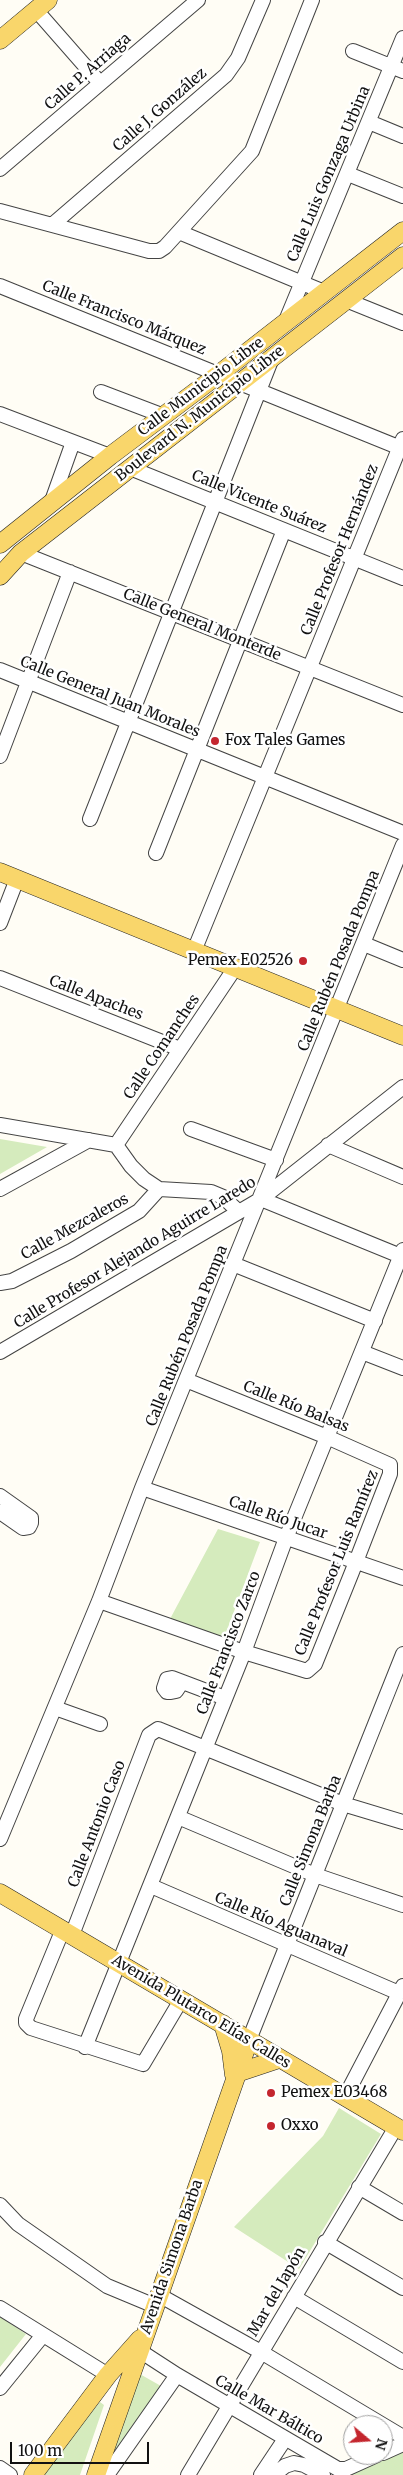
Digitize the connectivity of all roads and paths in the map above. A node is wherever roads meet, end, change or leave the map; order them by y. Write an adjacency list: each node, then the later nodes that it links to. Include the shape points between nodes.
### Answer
1 (198, 0): 9 (street, Calle P. Arriaga)
2 (263, 0): 16 (street, Calle J. González, via 238,58 226,75)
3 (312, 0): 18 (street, via 252,151)
4 (42, 5): 6 (main road); 9 (street)
5 (403, 38): 8 (street, Calle Luis Gonzaga Urbina)
6 (0, 40)
7 (353, 51): 8 (street)
8 (397, 69): 10 (street, Calle Luis Gonzaga Urbina)
9 (100, 83): 12 (street, Calle P. Arriaga)
10 (369, 122): 11 (street); 13 (street, Calle Luis Gonzaga Urbina)
11 (403, 136)
12 (0, 169)
13 (348, 174): 14 (street); 20 (street, Calle Luis Gonzaga Urbina)
14 (403, 196)
15 (0, 211): 16 (street)
16 (52, 225): 18 (street, via 149,251 159,250)
17 (403, 230): 22 (main road, Calle Municipio Libre)
18 (179, 232): 20 (street)
19 (403, 256): 23 (main road, Boulevard N. Municipio Libre)
20 (301, 282): 22 (street); 24 (street, Calle Luis Gonzaga Urbina)
21 (0, 287): 27 (street, Calle Francisco Márquez)
22 (324, 292): 24 (main road, Calle Municipio Libre)
23 (346, 300): 25 (street); 26 (main road, Boulevard N. Municipio Libre)
24 (285, 322): 27 (main road, Calle Municipio Libre)
25 (403, 323)
26 (272, 358): 28 (main road, Boulevard N. Municipio Libre); 29 (street)
27 (219, 374): 28 (street, Calle Francisco Márquez); 31 (main road, Calle Municipio Libre)
28 (240, 383): 29 (street, Calle Francisco Márquez); 36 (main road, Boulevard N. Municipio Libre)
29 (259, 390): 34 (street, Calle Francisco Márquez); 38 (street)
30 (101, 392): 31 (street)
31 (164, 416): 35 (main road, Calle Municipio Libre)
32 (1, 418): 33 (street)
33 (73, 442): 35 (street); 37 (street)
34 (402, 445): 43 (street, Calle Profesor Hernández)
35 (110, 456): 37 (main road, Calle Municipio Libre)
36 (130, 468): 38 (street, Calle Vicente Suárez); 42 (main road, Boulevard N. Municipio Libre)
37 (52, 501): 40 (main road, Calle Municipio Libre)
38 (215, 502): 39 (street, Calle Vicente Suárez); 47 (street)
39 (284, 530): 43 (street, Calle Vicente Suárez); 48 (street)
40 (0, 544)
41 (0, 549): 42 (main road, Calle General Monterde)
42 (21, 553): 44 (street, Calle General Monterde); 45 (main road, Boulevard N. Municipio Libre)
43 (354, 558): 46 (street, Calle Vicente Suárez); 49 (street, Calle Profesor Hernández)
44 (70, 572): 47 (street, Calle General Monterde); 51 (street)
45 (0, 576)
46 (403, 578)
47 (172, 612): 48 (street, Calle General Monterde); 53 (street)
48 (240, 640): 49 (street, Calle General Monterde); 54 (street)
49 (310, 668): 52 (street, Calle General Monterde); 56 (street, Calle Profesor Hernández)
50 (0, 670): 51 (street, Calle General Juan Morales)
51 (28, 682): 53 (street, Calle General Juan Morales); 55 (street)
52 (403, 706)
53 (129, 722): 54 (street, Calle General Juan Morales); 57 (street)
54 (197, 750): 56 (street, Calle General Juan Morales); 60 (street)
55 (0, 756)
56 (265, 777): 58 (street, Calle General Juan Morales); 65 (street, Calle Profesor Hernández)
57 (90, 819)
58 (403, 833)
59 (403, 845): 64 (street, Calle Rubén Posada Pompa)
60 (156, 853)
61 (0, 872): 62 (main road)
62 (17, 879): 63 (street); 65 (main road)
63 (0, 923)
64 (364, 944): 66 (street); 69 (street, Calle Rubén Posada Pompa)
65 (194, 951): 67 (main road)
66 (403, 960)
67 (235, 968): 69 (main road); 71 (street, Calle Comanches)
68 (0, 978): 71 (street, Calle Apaches)
69 (338, 1009): 70 (main road); 78 (street, Calle Rubén Posada Pompa)
70 (403, 1036)
71 (180, 1049): 77 (street, Calle Comanches)
72 (403, 1087): 76 (street, Calle Profesor Alejando Aguirre Laredo)
73 (0, 1125): 75 (street)
74 (191, 1129): 78 (street)
75 (89, 1140): 77 (street); 80 (street)
76 (328, 1145): 79 (street); 82 (street, Calle Profesor Alejando Aguirre Laredo)
77 (116, 1146): 81 (street, via 131,1166)
78 (276, 1160): 82 (street, Calle Rubén Posada Pompa)
79 (403, 1177)
80 (0, 1189)
81 (159, 1189): 83 (street, via 211,1192 223,1197); 86 (street, Calle Mezcaleros, via 139,1211 71,1251 12,1281)
82 (261, 1199): 83 (street, Calle Profesor Alejando Aguirre Laredo); 84 (street); 85 (street, Calle Rubén Posada Pompa)
83 (239, 1212): 88 (street, Calle Profesor Alejando Aguirre Laredo)
84 (402, 1254): 87 (street, Calle Francisco Zarco)
85 (233, 1264): 87 (street); 91 (street, Calle Rubén Posada Pompa)
86 (0, 1283)
87 (375, 1321): 89 (street, Calle Francisco Zarco)
88 (0, 1352)
89 (362, 1352): 90 (street); 92 (street, Calle Francisco Zarco)
90 (403, 1368)
91 (186, 1380): 92 (street, Calle Río Balsas); 94 (street, Calle Rubén Posada Pompa)
92 (327, 1437): 93 (street, Calle Río Balsas); 97 (street, Calle Francisco Zarco)
93 (391, 1467): 98 (street, Calle Profesor Luis Ramírez)
94 (142, 1488): 97 (street, Calle Río Jucar); 100 (street, Calle Rubén Posada Pompa)
95 (0, 1496): 96 (street, via 31,1518 29,1527 23,1528)
96 (0, 1512)
97 (286, 1538): 98 (street, Calle Río Jucar); 101 (street, Calle Francisco Zarco)
98 (356, 1562): 99 (street, Calle Río Jucar); 101 (street, Calle Profesor Luis Ramírez, via 310,1670 302,1672)
99 (403, 1578)
100 (99, 1601): 101 (street); 105 (street, Calle Rubén Posada Pompa)
101 (244, 1652): 104 (street, Calle Francisco Zarco)
102 (402, 1661): 108 (street, Calle Simona Barba)
103 (182, 1682): 104 (street)
104 (226, 1698): 107 (street, Calle Francisco Zarco)
105 (55, 1708): 106 (street); 111 (street, Calle Rubén Posada Pompa)
106 (100, 1724)
107 (206, 1747): 108 (street); 109 (street, Calle Francisco Zarco); 116 (street, Calle Antonio Caso, via 158,1729 149,1735)
108 (343, 1804): 110 (street); 112 (street, Calle Simona Barba)
109 (178, 1817): 112 (street); 113 (street, Calle Francisco Zarco)
110 (403, 1822)
111 (0, 1839)
112 (315, 1875): 115 (street); 117 (street, Calle Simona Barba)
113 (151, 1886): 117 (street, Calle Río Aguanaval); 118 (street, Calle Francisco Zarco)
114 (0, 1893): 116 (main road, Avenida Plutarco Elías Calles)
115 (403, 1906)
116 (67, 1932): 118 (main road, Avenida Plutarco Elías Calles); 123 (street, Calle Antonio Caso, via 26,2023 31,2028)
117 (287, 1946): 119 (street, Calle Río Aguanaval); 122 (street, Calle Simona Barba)
118 (118, 1963): 120 (main road, Avenida Plutarco Elías Calles); 123 (street, Calle Francisco Zarco)
119 (401, 1989): 126 (street)
120 (181, 2000): 121 (main road, Avenida Plutarco Elías Calles); 123 (street, via 143,2064)
121 (222, 2024): 122 (main road, Avenida Plutarco Elías Calles); 125 (main road)
122 (249, 2040): 124 (main road, Avenida Plutarco Elías Calles); 125 (main road, Avenida Simona Barba)
123 (85, 2047)
124 (279, 2058): 125 (main road); 126 (main road, Avenida Plutarco Elías Calles)
125 (235, 2077): 134 (main road, Avenida Simona Barba)
126 (346, 2097): 127 (main road, Avenida Plutarco Elías Calles)
127 (400, 2129): 128 (street, Mar del Japón)
128 (359, 2187): 130 (street); 131 (street, Mar del Japón)
129 (0, 2205): 134 (street, via 18,2224 108,2286 124,2295)
130 (403, 2213)
131 (325, 2242): 132 (street); 133 (street, Mar del Japón)
132 (403, 2288)
133 (294, 2297): 139 (street, Mar del Japón); 140 (street)
134 (157, 2301): 136 (main road, Avenida Simona Barba); 139 (street)
135 (0, 2308): 137 (street)
136 (146, 2333): 138 (main road, Avenida Simona Barba); 141 (main road)
137 (43, 2335): 141 (street); 143 (street)
138 (140, 2351): 142 (street, Calle Mar Báltico); 151 (main road, Avenida Simona Barba)
139 (261, 2352): 144 (street, Mar del Japón); 145 (street)
140 (403, 2362)
141 (108, 2375): 150 (main road)
142 (177, 2375): 144 (street, Calle Mar Báltico); 152 (street)
143 (0, 2388)
144 (228, 2405): 146 (street, Calle Mar Báltico); 153 (street, Mar del Japón)
145 (403, 2437)
146 (285, 2439): 147 (street, Calle Mar Báltico, via 334,2467 346,2469); 154 (street)
147 (355, 2465)
148 (0, 2468): 149 (street)
149 (10, 2475)
150 (33, 2475)
151 (96, 2475)
152 (106, 2475)
153 (188, 2475)
154 (261, 2475)
155 (274, 2475): 156 (street, via 285,2466 294,2464 304,2465)
156 (323, 2475)

